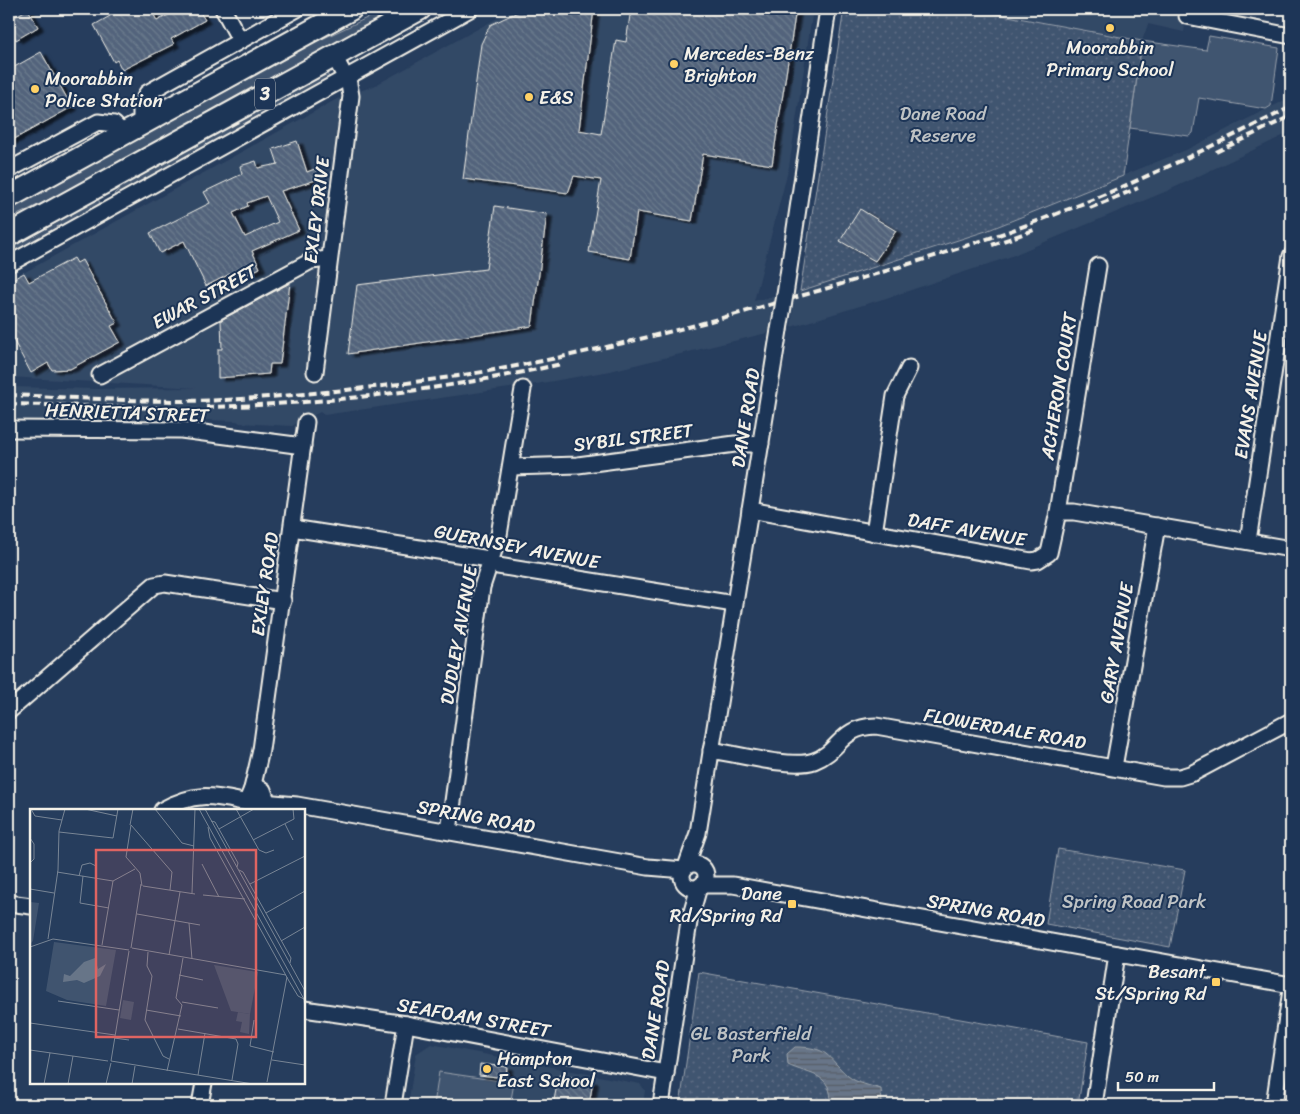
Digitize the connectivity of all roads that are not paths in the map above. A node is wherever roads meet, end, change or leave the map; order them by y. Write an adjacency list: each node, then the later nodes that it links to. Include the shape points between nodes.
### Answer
1 (223, 9): 9 (street)
2 (297, 9): 9 (street)
3 (350, 9): 12 (highway, 3)
4 (420, 9): 10 (highway, 3)
5 (470, 9): 11 (street)
6 (828, 9): 29 (street, DANE ROAD, bridge)
7 (1187, 16): 8 (street)
8 (1291, 36)
9 (240, 40): 12 (street, via 147,92)
10 (334, 56): 11 (street, EXLEY DRIVE); 14 (highway, 3)
11 (346, 76): 16 (street); 19 (street, EXLEY DRIVE, via 351,96)
12 (133, 130): 13 (street, via 98,122); 15 (highway, 3)
13 (9, 170)
14 (109, 180): 16 (street); 17 (highway, 3)
15 (9, 198)
16 (106, 208): 20 (street)
17 (9, 235)
18 (1291, 256): 22 (street, EVANS AVENUE)
19 (329, 259): 24 (street, EXLEY DRIVE); 25 (street, EWAR STREET, via 311,261)
20 (9, 264)
21 (1098, 266): 33 (street, ACHERON COURT)
22 (1284, 356): 37 (street, EVANS AVENUE)
23 (909, 368): 36 (street, via 895,396)
24 (315, 372)
25 (100, 375)
26 (523, 389): 31 (street, DUDLEY AVENUE)
27 (306, 422): 30 (street, EXLEY ROAD)
28 (9, 429): 30 (street, HENRIETTA STREET, via 181,430)
29 (760, 444): 31 (street, SYBIL STREET, via 735,444 557,467); 32 (street, DANE ROAD)
30 (304, 446): 35 (street, EXLEY ROAD)
31 (511, 467): 39 (street, DUDLEY AVENUE, via 500,535)
32 (750, 510): 36 (street, DAFF AVENUE); 41 (street, DANE ROAD)
33 (1058, 512): 34 (street, via 1083,512); 36 (street, DAFF AVENUE, via 1052,549 1038,560)
34 (1157, 526): 37 (street); 45 (street, GARY AVENUE)
35 (292, 528): 39 (street, GUERNSEY AVENUE, via 483,558); 40 (street, EXLEY ROAD)
36 (874, 533)
37 (1248, 541): 38 (street)
38 (1291, 549)
39 (490, 562): 41 (street, GUERNSEY AVENUE); 48 (street, DUDLEY AVENUE, via 482,587)
40 (283, 601): 42 (street, via 165,583 154,585); 46 (street, EXLEY ROAD, via 261,750)
41 (734, 604): 44 (street, DANE ROAD)
42 (9, 711)
43 (1291, 721): 45 (street, FLOWERDALE ROAD, via 1187,776 1164,777)
44 (711, 750): 45 (street, FLOWERDALE ROAD, via 792,763 807,762 820,758 849,733 876,726); 49 (street, DANE ROAD)
45 (1114, 767)
46 (258, 794): 47 (street, via 188,798); 48 (street, SPRING ROAD, via 297,805)
47 (164, 809)
48 (449, 831): 49 (street, SPRING ROAD)
49 (693, 877): 52 (street, SPRING ROAD); 57 (street, DANE ROAD)
50 (9, 903): 51 (street)
51 (30, 906)
52 (1117, 954): 53 (street, SPRING ROAD); 62 (street)
53 (1291, 986)
54 (1291, 990): 63 (street)
55 (305, 1009): 56 (street, SEAFOAM STREET)
56 (406, 1024): 57 (street, SEAFOAM STREET); 60 (street)
57 (666, 1073): 61 (street, DANE ROAD)
58 (204, 1084): 59 (street)
59 (200, 1105)
60 (393, 1105)
61 (661, 1105)
62 (1094, 1105)
63 (1274, 1105)

